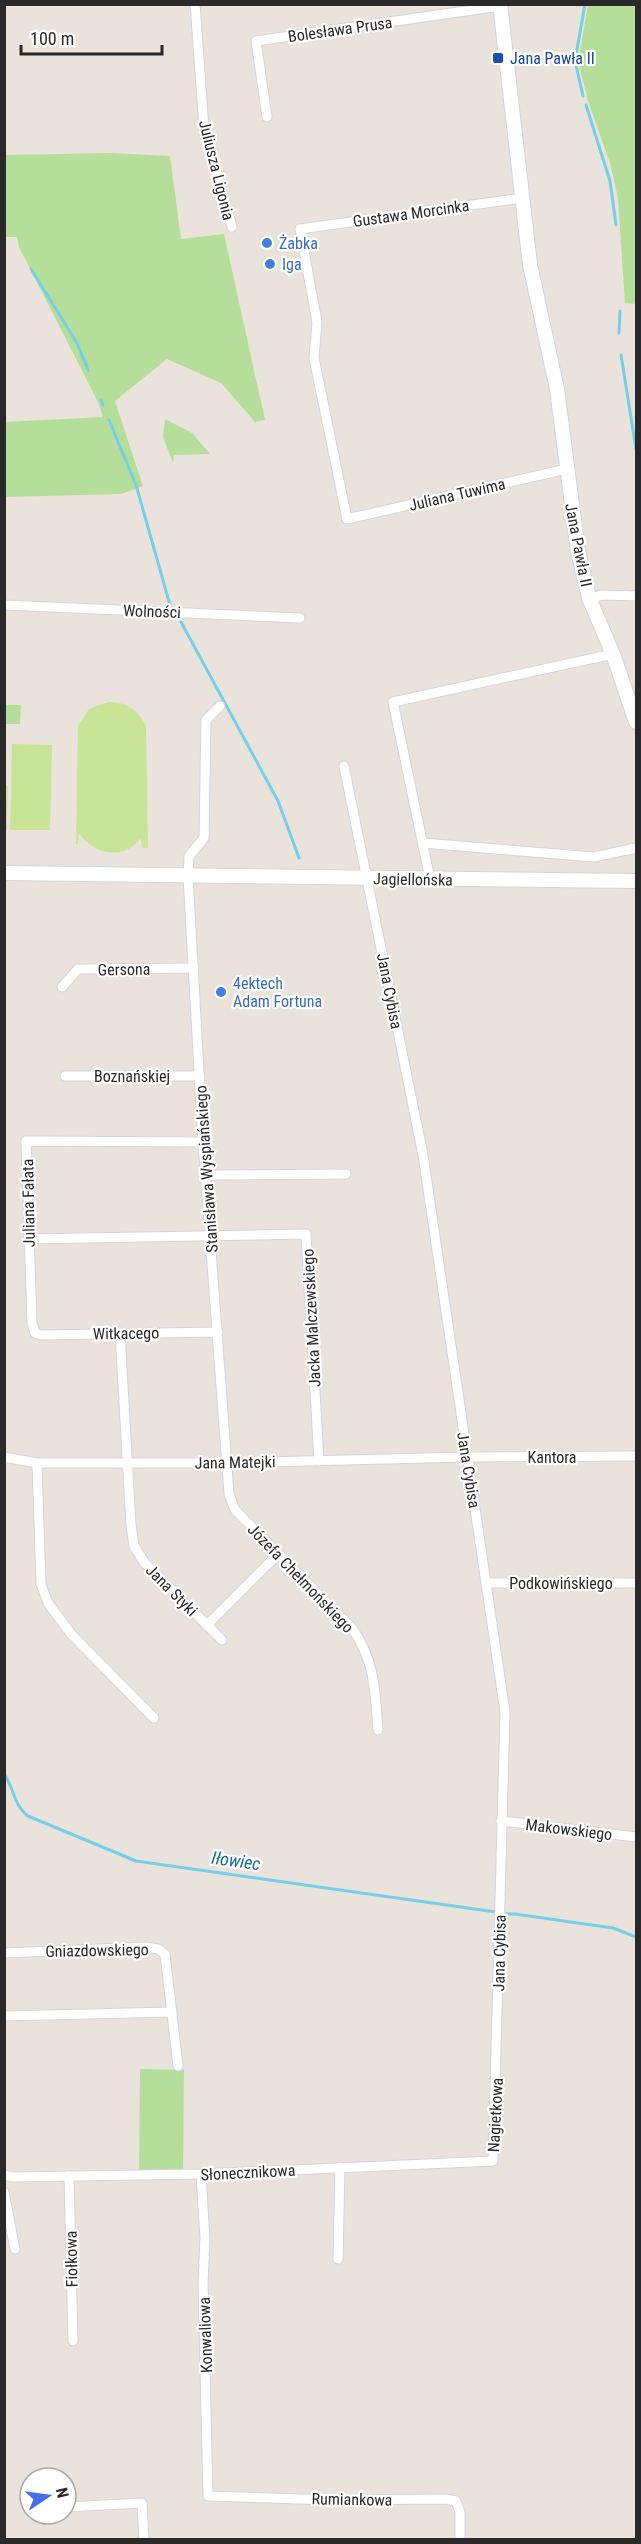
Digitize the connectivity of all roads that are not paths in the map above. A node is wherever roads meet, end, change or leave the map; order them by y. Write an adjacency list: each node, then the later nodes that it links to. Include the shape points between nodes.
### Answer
1 (195, 4): 5 (street, Juliusza Ligonia, via 204,128)
2 (500, 5): 3 (street, Bolesława Prusa, via 256,41); 4 (street, Jana Pawła II)
3 (267, 117)
4 (522, 198): 6 (street, Jana Pawła II, via 530,265 557,389); 7 (street, Gustawa Morcinka, via 300,229 317,322 314,358)
5 (232, 227)
6 (567, 469): 7 (street, Juliana Tuwima); 9 (street, Jana Pawła II)
7 (347, 519)
8 (636, 596): 9 (street)
9 (589, 598): 12 (street, Jana Pawła II)
10 (4, 605): 11 (street, Wolności)
11 (300, 618)
12 (613, 654): 14 (street, Jana Pawła II); 16 (street, via 393,702)
13 (220, 706): 19 (street, via 206,720 204,838 189,856)
14 (636, 722)
15 (344, 766): 20 (street)
16 (423, 843): 17 (street, via 594,857); 21 (street)
17 (636, 848)
18 (4, 873): 19 (street, Jagiellońska)
19 (188, 876): 20 (street, Jagiellońska); 23 (street, Stanisława Wyspiańskiego)
20 (368, 878): 21 (street, Jagiellońska); 37 (street, Jana Cybisa, via 423,1155)
21 (430, 879): 22 (street, Jagiellońska)
22 (636, 881)
23 (194, 968): 24 (street, Gersona, via 78,969); 26 (street, Stanisława Wyspiańskiego)
24 (62, 987)
25 (65, 1076): 26 (street, Boznańskiej)
26 (200, 1076): 27 (street, Stanisława Wyspiańskiego)
27 (203, 1142): 29 (street, Stanisława Wyspiańskiego); 31 (street, Juliana Fałata, via 26,1141)
28 (346, 1174): 29 (street)
29 (206, 1175): 30 (street, Stanisława Wyspiańskiego)
30 (211, 1236): 31 (street); 32 (street, Stanisława Wyspiańskiego); 38 (street, Jacka Malczewskiego, via 306,1234)
31 (28, 1239): 33 (street, Juliana Fałata)
32 (218, 1332): 34 (street, Witkacego); 41 (street, Stanisława Wyspiańskiego)
33 (35, 1333): 34 (street, Witkacego)
34 (120, 1334): 39 (street, Jana Styki)
35 (636, 1456): 37 (street, Kantora)
36 (4, 1457): 40 (street, Jana Matejki)
37 (467, 1457): 38 (street, Jana Matejki); 44 (street, Jana Cybisa)
38 (319, 1461): 41 (street, Jana Matejki)
39 (129, 1462): 40 (street, Jana Matejki); 41 (street, Jana Matejki); 45 (street, Jana Styki, via 134,1546 144,1562)
40 (37, 1463): 47 (street, via 41,1584 48,1603 72,1635)
41 (227, 1463): 42 (street, Józefa Chełmońskiego, via 229,1494 235,1510)
42 (278, 1554): 45 (street); 48 (street, Józefa Chełmońskiego, via 365,1647 375,1679)
43 (636, 1582): 44 (street, Podkowińskiego)
44 (486, 1583): 49 (street, Jana Cybisa, via 506,1712)
45 (207, 1625): 46 (street, Jana Styki)
46 (222, 1640)
47 (154, 1718)
48 (378, 1730)
49 (501, 1821): 50 (street, Makowskiego); 55 (street, Jana Cybisa)
50 (636, 1837)
51 (4, 1953): 52 (street, Gniazdowskiego, via 158,1949 165,1954)
52 (172, 2012): 53 (street); 54 (street, Gniazdowskiego)
53 (4, 2016)
54 (178, 2066)
55 (497, 2068): 56 (street, Nagietkowa)
56 (493, 2161): 57 (street, Słonecznikowa)
57 (340, 2167): 59 (street, Słonecznikowa); 63 (street)
58 (4, 2175): 60 (street, Słonecznikowa)
59 (201, 2175): 60 (street, Słonecznikowa); 65 (street, Konwaliowa)
60 (69, 2176): 64 (street, Fiołkowa)
61 (4, 2192): 62 (street)
62 (15, 2249)
63 (338, 2259)
64 (72, 2341)
65 (208, 2496): 68 (street, Rumiankowa, via 445,2499 456,2501)
66 (78, 2506): 67 (street, via 142,2503)
67 (144, 2540)
68 (460, 2540)

